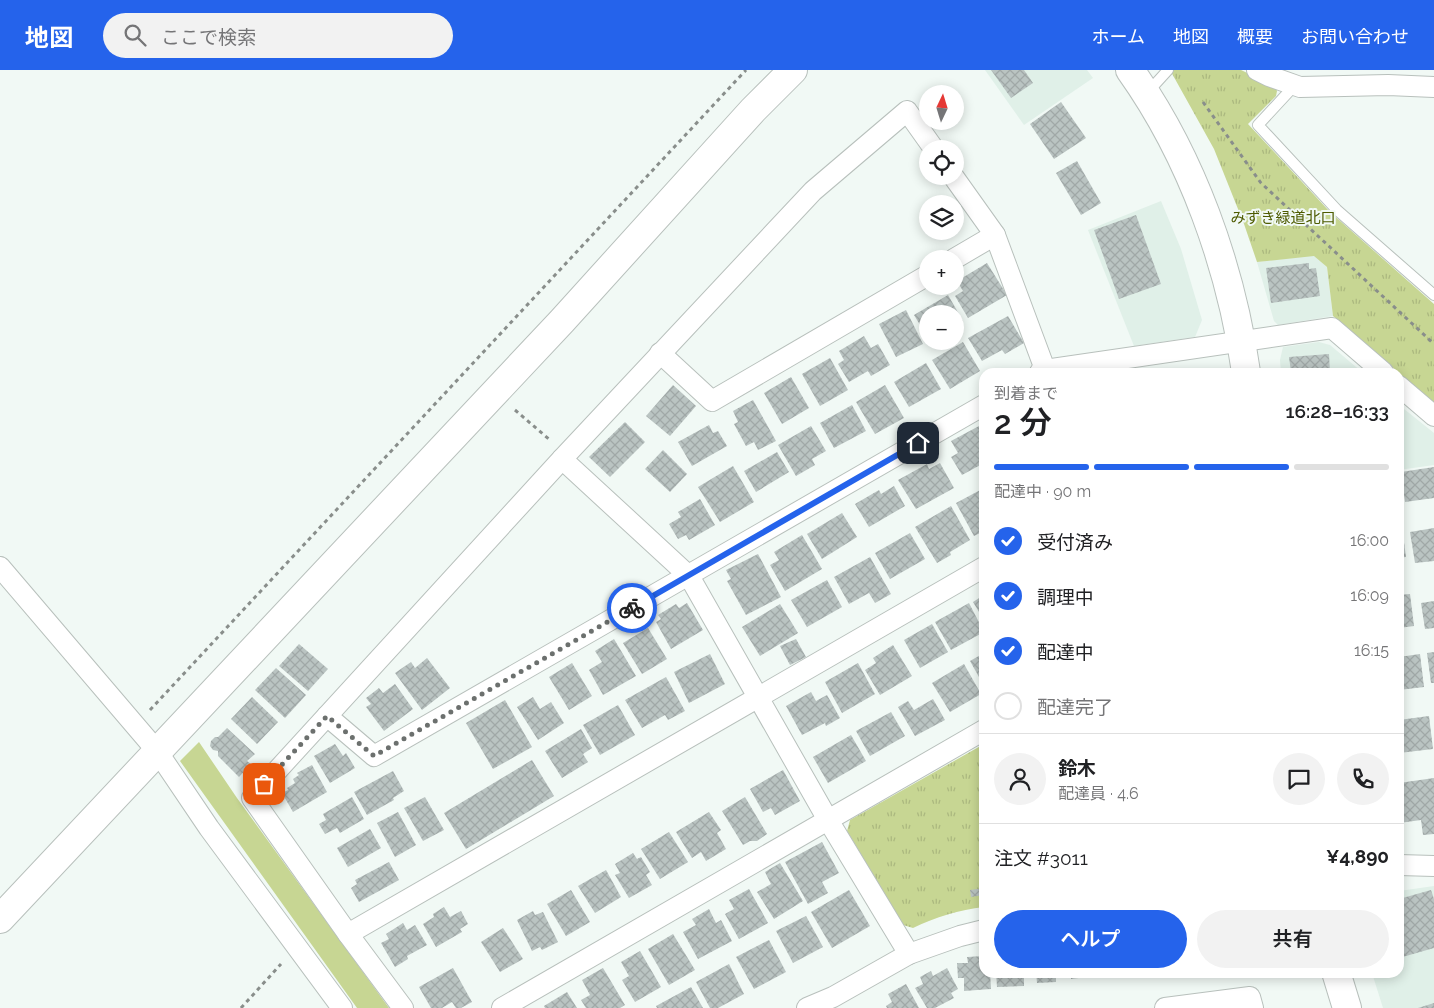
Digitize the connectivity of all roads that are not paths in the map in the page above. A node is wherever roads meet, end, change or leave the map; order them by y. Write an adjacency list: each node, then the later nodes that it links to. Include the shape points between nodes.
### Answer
1 (793, 70): 30 (street, via 556,328)
2 (1130, 70): 7 (street)
3 (1168, 70): 7 (lane)
4 (1258, 70): 5 (street)
5 (1295, 85): 6 (street); 13 (lane, via 1258,124 1338,210)
6 (1434, 87)
7 (1146, 94): 14 (street, via 1204,209 1217,245)
8 (928, 140): 15 (street, via 907,111 813,191)
9 (959, 185): 10 (street)
10 (994, 235): 11 (street); 16 (street)
11 (964, 253)
12 (919, 279): 15 (street, via 712,401)
13 (1434, 295)
14 (1241, 342): 17 (street); 18 (street); 19 (street, via 1332,328)
15 (660, 353): 23 (street)
16 (1043, 368)
17 (1070, 368)
18 (1245, 368)
19 (1378, 368)
20 (1404, 390): 22 (street)
21 (979, 408): 26 (street)
22 (1434, 416)
23 (564, 457): 26 (street); 28 (street)
24 (0, 567): 30 (street)
25 (979, 570): 27 (street)
26 (689, 576): 27 (street); 28 (street, via 374,756)
27 (759, 698): 31 (street); 36 (street)
28 (327, 716): 36 (street, via 252,798)
29 (979, 733): 31 (street)
30 (157, 751): 34 (street); 39 (street, via 209,828)
31 (828, 820): 37 (street); 41 (street)
32 (1404, 865): 33 (street)
33 (1434, 866)
34 (0, 919)
35 (979, 931): 37 (street)
36 (348, 934): 40 (street)
37 (909, 954): 42 (street)
38 (1338, 978): 45 (street)
39 (342, 1008)
40 (403, 1008)
41 (502, 1008)
42 (807, 1008)
43 (1165, 1008): 44 (street, via 1250,997)
44 (1253, 1008)
45 (1347, 1008)

